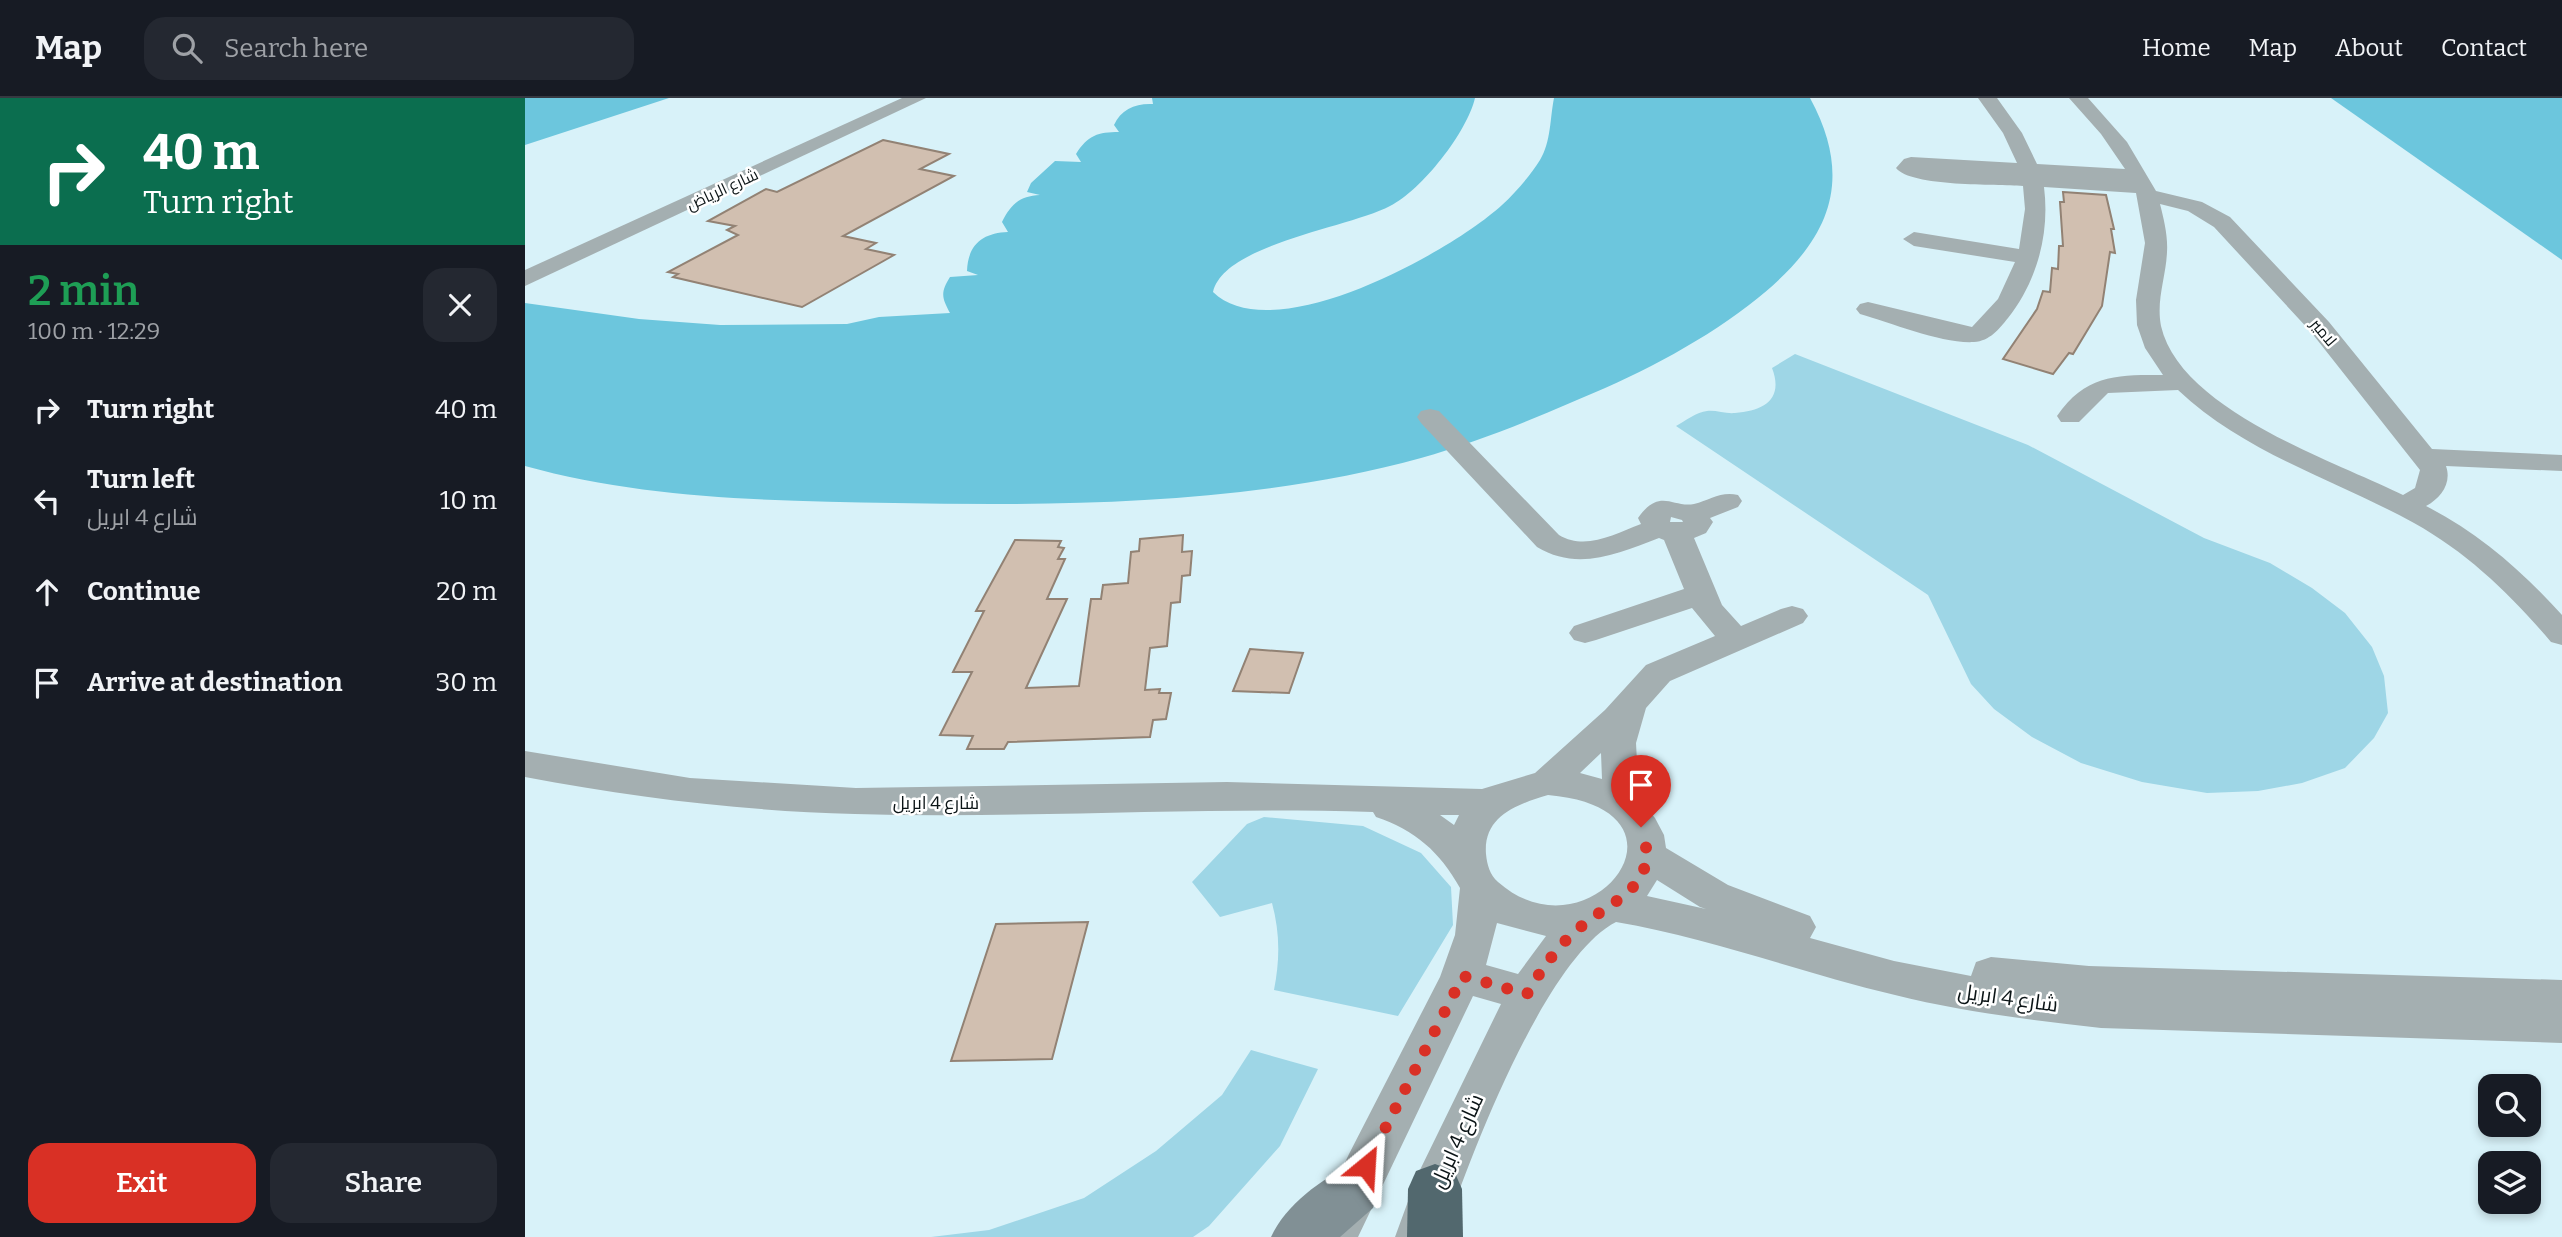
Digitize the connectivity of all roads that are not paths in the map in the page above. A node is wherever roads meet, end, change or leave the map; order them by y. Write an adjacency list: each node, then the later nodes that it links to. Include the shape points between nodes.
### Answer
1 (917, 98): 8 (street, شارع الرياض)
2 (1987, 98): 4 (street, via 2014,131)
3 (2078, 98): 5 (street, via 2132,159)
4 (2032, 175): 4 (street, via 1925,163 1911,163 1906,168 1922,174); 5 (street, لامير); 7 (street, via 2036,220)
5 (2143, 186): 10 (street, via 2156,246 2147,322 2157,348); 13 (street, لامير, via 2223,222 2320,327)
6 (1914, 239): 7 (street)
7 (2028, 257): 9 (street, via 2018,286 1979,334 1958,334)
8 (530, 277)
9 (1868, 309)
10 (2183, 382): 11 (street, via 2118,383 2099,388); 16 (street, via 2244,429)
11 (2070, 416)
12 (1430, 417): 17 (street, via 1560,549 1592,551)
13 (2430, 463): 14 (street, via 2498,468 2510,463); 16 (street, via 2432,488)
14 (2562, 463)
15 (1728, 501): 17 (street)
16 (2400, 506): 22 (street, via 2458,537 2527,596)
17 (1676, 525): 18 (street)
18 (1705, 596): 20 (street); 21 (street, via 1710,612)
19 (1792, 616): 21 (street)
20 (1585, 633)
21 (1748, 635): 23 (street, via 1658,673)
22 (2562, 635)
23 (1639, 694): 25 (street); 28 (street, via 1628,708 1618,743)
24 (525, 764): 26 (street, شارع 4 ابريل, via 633,784 846,801 933,804 1214,796)
25 (1548, 782): 27 (street); 28 (street, via 1575,784)
26 (1349, 799): 27 (street, شارع 4 ابريل); 30 (street, شارع 4 ابريل, via 1390,807 1426,822 1442,833)
27 (1495, 799): 30 (street, via 1469,827 1465,844)
28 (1621, 803): 29 (street, via 1641,827)
29 (1647, 855): 31 (street, via 1637,883); 32 (street, شارع 4 ابريل, via 1739,908)
30 (1472, 875): 31 (street, via 1506,910 1524,916 1563,920); 33 (street, via 1478,932)
31 (1606, 909): 32 (street, شارع 4 ابريل, via 1710,925); 34 (street, شارع 4 ابريل, via 1558,949)
32 (1869, 960): 36 (street, شارع 4 ابريل, via 1991,997 2101,1010)
33 (1463, 976): 34 (street); 38 (street)
34 (1527, 994): 39 (street, شارع 4 ابريل)
35 (2562, 997): 36 (street, شارع 4 ابريل)
36 (2405, 1006): 37 (street, شارع 4 ابريل)
37 (2562, 1025)
38 (1344, 1214): 40 (main road)
39 (1430, 1221)
40 (1299, 1237)

